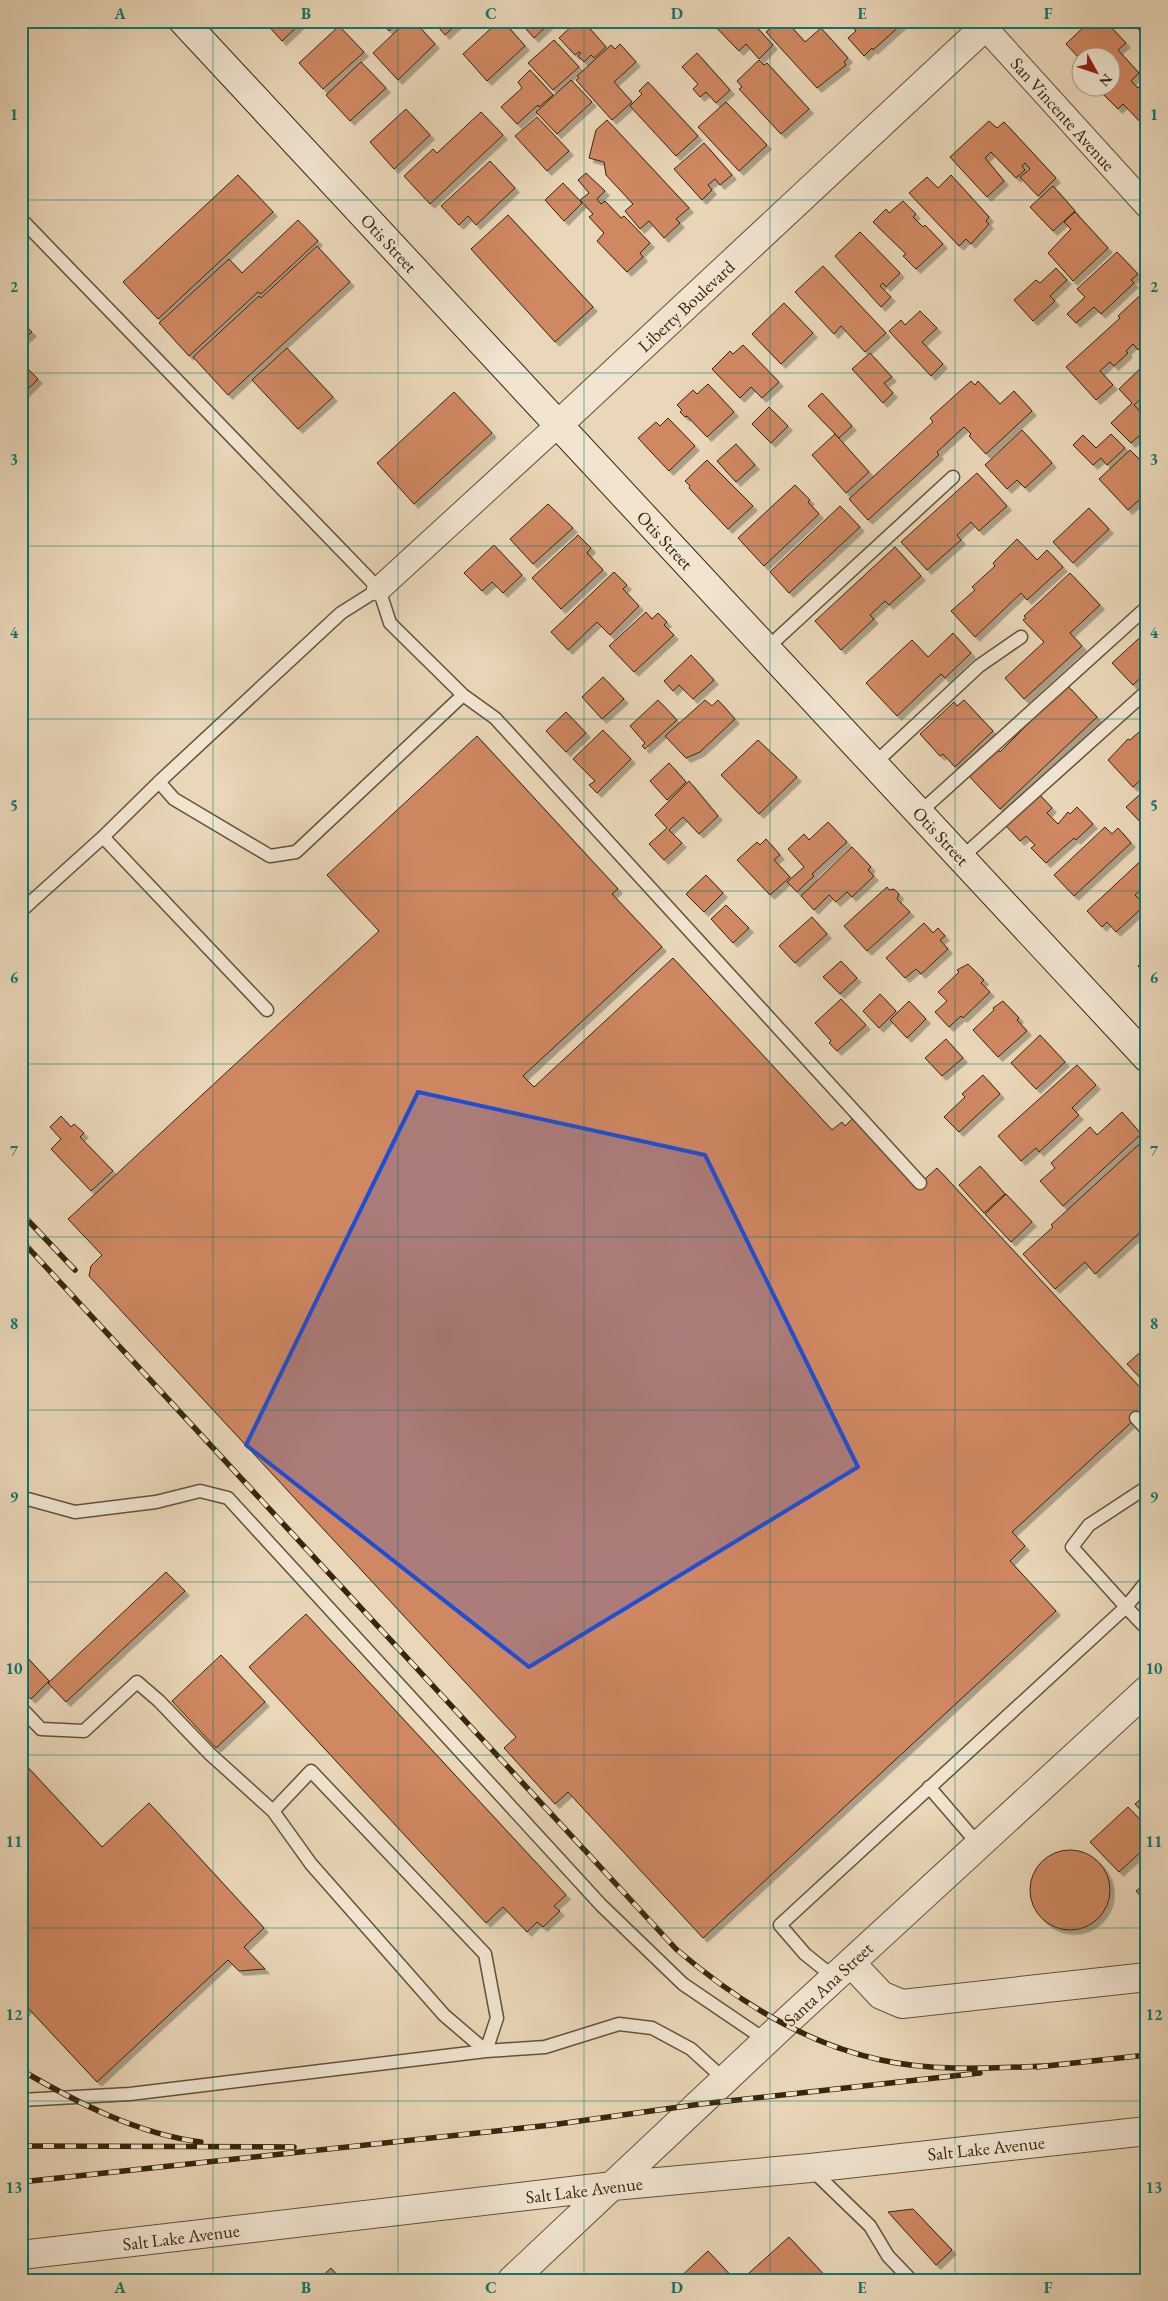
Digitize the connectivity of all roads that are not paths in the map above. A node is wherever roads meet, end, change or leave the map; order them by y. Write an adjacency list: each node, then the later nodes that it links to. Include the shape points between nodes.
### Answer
1 (183, 21): 5 (street, Otis Street)
2 (985, 23): 3 (street, San Vincente Avenue); 5 (street, Liberty Boulevard)
3 (1147, 206)
4 (21, 219): 7 (lane)
5 (558, 425): 7 (street, Liberty Boulevard); 10 (street, Otis Street)
6 (953, 477): 10 (lane)
7 (378, 588): 12 (lane, via 390,623); 14 (lane, via 341,613)
8 (1147, 607): 15 (lane)
9 (1021, 637): 13 (lane, via 979,666)
10 (766, 649): 13 (street, Otis Street)
11 (1147, 691): 17 (lane)
12 (463, 695): 14 (lane, via 296,852 270,856 174,799); 21 (lane, via 495,718)
13 (874, 764): 15 (street, Otis Street)
14 (159, 782): 16 (lane)
15 (919, 813): 17 (street, Otis Street)
16 (103, 837): 18 (lane); 19 (lane)
17 (961, 858): 20 (street, Otis Street)
18 (21, 911)
19 (267, 1010)
20 (1147, 1058)
21 (920, 1183)
22 (1136, 1418): 23 (lane)
23 (1147, 1430)
24 (1147, 1487): 27 (lane, via 1090,1525 1072,1547)
25 (21, 1495): 36 (lane, via 75,1512 156,1502 200,1491 228,1498 601,1906 683,1984)
26 (1147, 1581): 27 (lane)
27 (1126, 1607): 28 (lane); 31 (lane)
28 (1147, 1629)
29 (1147, 1690): 33 (street, Santa Ana Street)
30 (21, 1708): 32 (lane, via 41,1729 84,1731 137,1682)
31 (929, 1787): 33 (lane); 34 (lane, via 780,1925 804,1954)
32 (273, 1811): 37 (lane, via 311,1864 431,2000); 37 (lane, via 311,1771 485,1954 497,2018)
33 (979, 1845): 34 (street, Santa Ana Street)
34 (843, 1970): 35 (street, via 881,1996 902,2004); 36 (street, Santa Ana Street)
35 (1147, 1977)
36 (767, 2041): 38 (street, Santa Ana Street)
37 (486, 2051): 38 (lane, via 545,2047 619,2024 652,2028 691,2049); 39 (lane, via 130,2094)
38 (725, 2080): 42 (street, Santa Ana Street)
39 (21, 2100)
40 (1147, 2130): 41 (street, Salt Lake Avenue)
41 (810, 2168): 42 (street, Salt Lake Avenue); 45 (lane, via 870,2226 888,2256)
42 (613, 2186): 43 (street, Salt Lake Avenue); 44 (street, Santa Ana Street)
43 (21, 2255)
44 (512, 2280)
45 (911, 2280)

